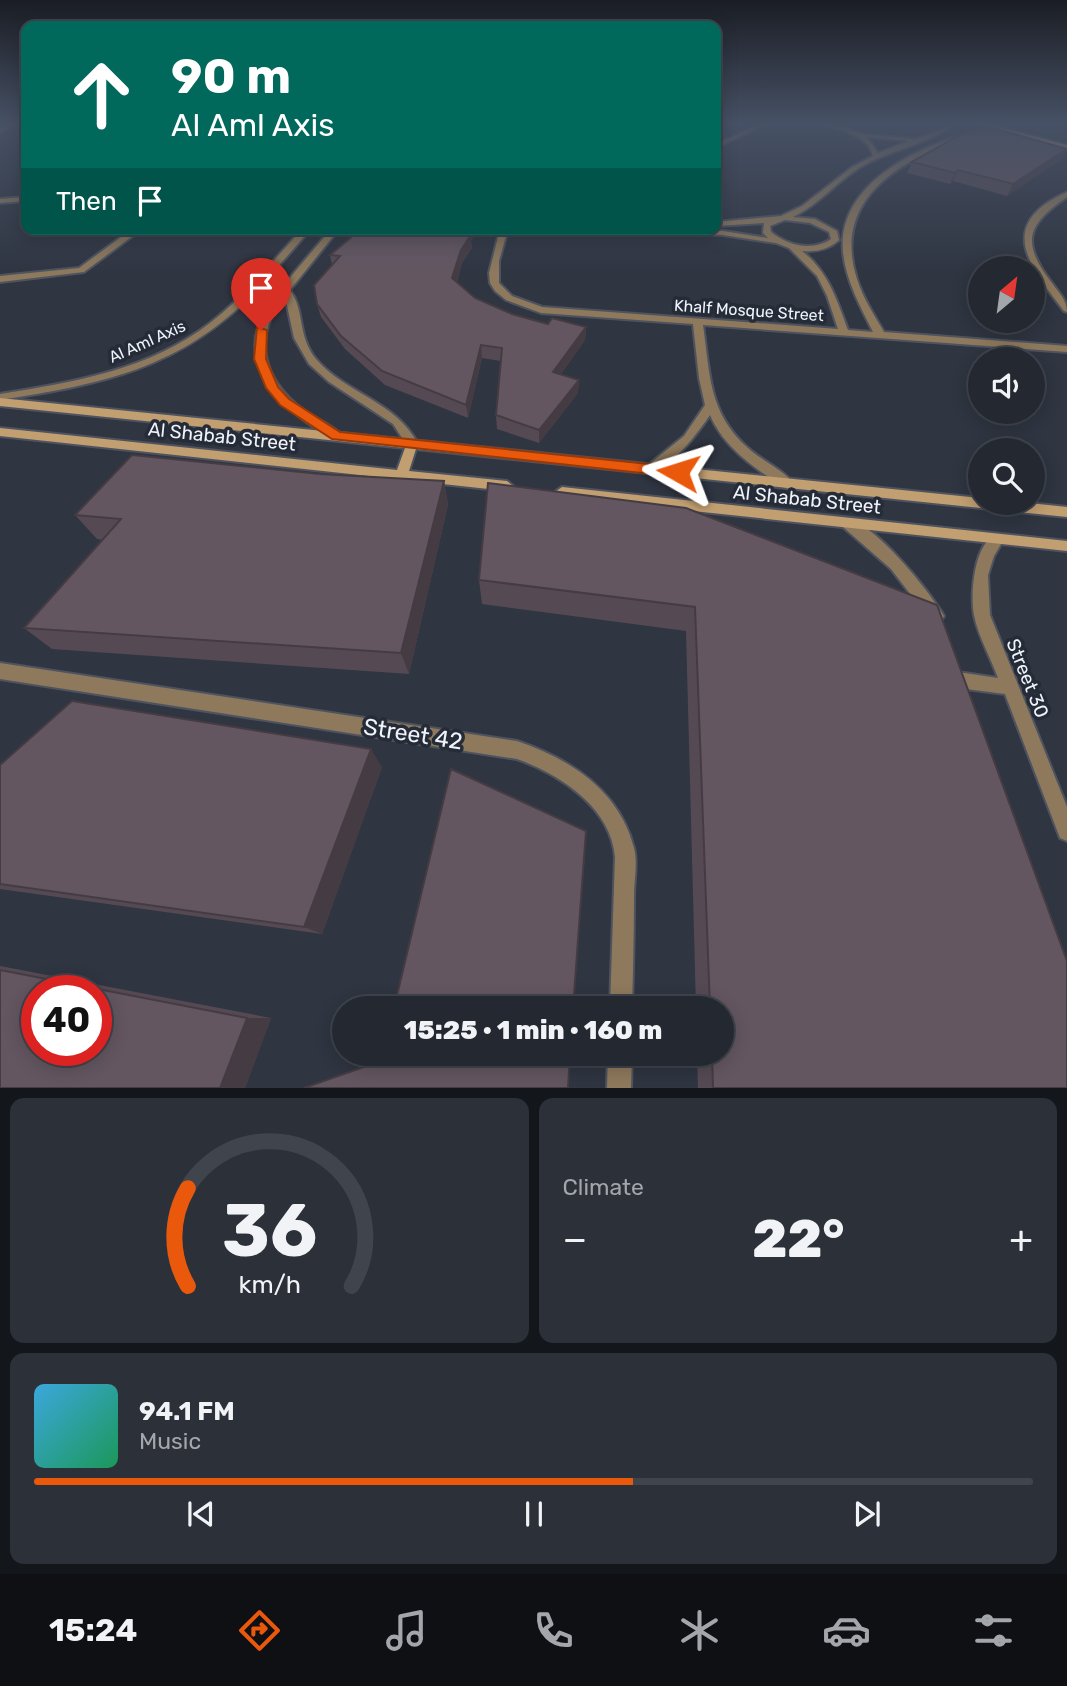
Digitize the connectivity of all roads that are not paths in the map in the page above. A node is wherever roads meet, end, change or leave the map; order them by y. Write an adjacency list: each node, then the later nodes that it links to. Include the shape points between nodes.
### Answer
1 (849, 173): 7 (street, via 815,202)
2 (887, 173): 6 (street, via 859,202)
3 (1064, 198): 22 (street, via 1032,219 1026,238 1033,261)
4 (21, 199): 5 (street)
5 (0, 201)
6 (853, 218): 9 (street); 18 (street)
7 (780, 219): 8 (street); 9 (street); 16 (street, via 769,222 765,229)
8 (721, 224)
9 (828, 227): 15 (street)
10 (721, 233): 16 (street)
11 (130, 235): 19 (street, via 80,270)
12 (301, 235): 20 (street, Al Aml Axis)
13 (330, 235): 21 (street)
14 (502, 235): 23 (street, Khalf Mosque Street, via 492,280 513,301 556,313)
15 (835, 240): 17 (street, via 823,247); 18 (street)
16 (778, 241): 17 (street)
17 (789, 245): 24 (street, via 826,281)
18 (848, 249): 25 (street, via 852,277)
19 (0, 279)
20 (250, 289): 21 (street); 27 (street, Al Aml Axis, via 200,335 149,362 67,387)
21 (285, 290): 30 (street, via 261,330 265,373 285,402); 31 (street, via 294,305 299,340 320,370 398,421)
22 (1067, 309)
23 (698, 323): 24 (street, Khalf Mosque Street); 28 (street)
24 (844, 332): 25 (street, Khalf Mosque Street)
25 (880, 335): 26 (street, Khalf Mosque Street)
26 (1067, 349)
27 (0, 400): 30 (street, Al Shabab Street)
28 (710, 406): 32 (street, via 688,439); 34 (street, via 744,452)
29 (0, 432): 33 (street, Al Shabab Street)
30 (337, 436): 31 (street, Al Shabab Street)
31 (412, 444): 32 (street, Al Shabab Street); 33 (street)
32 (651, 469): 34 (street, Al Shabab Street)
33 (401, 475): 35 (street, Al Shabab Street)
34 (788, 484): 37 (street, Al Shabab Street)
35 (519, 488)
36 (547, 491): 38 (street, Al Shabab Street)
37 (1067, 512)
38 (848, 523): 39 (street, Al Shabab Street); 41 (street, via 906,574)
39 (997, 539): 40 (street, Al Shabab Street); 44 (street, Street 30, via 987,555 979,594 989,638)
40 (1067, 546)
41 (941, 630)
42 (0, 671): 46 (street, Street 42, via 517,750 544,758 592,792 625,848)
43 (958, 680): 44 (street)
44 (1009, 687): 45 (street, Street 30)
45 (1067, 831)
46 (621, 996)
47 (620, 1066): 48 (street)
48 (619, 1087)

